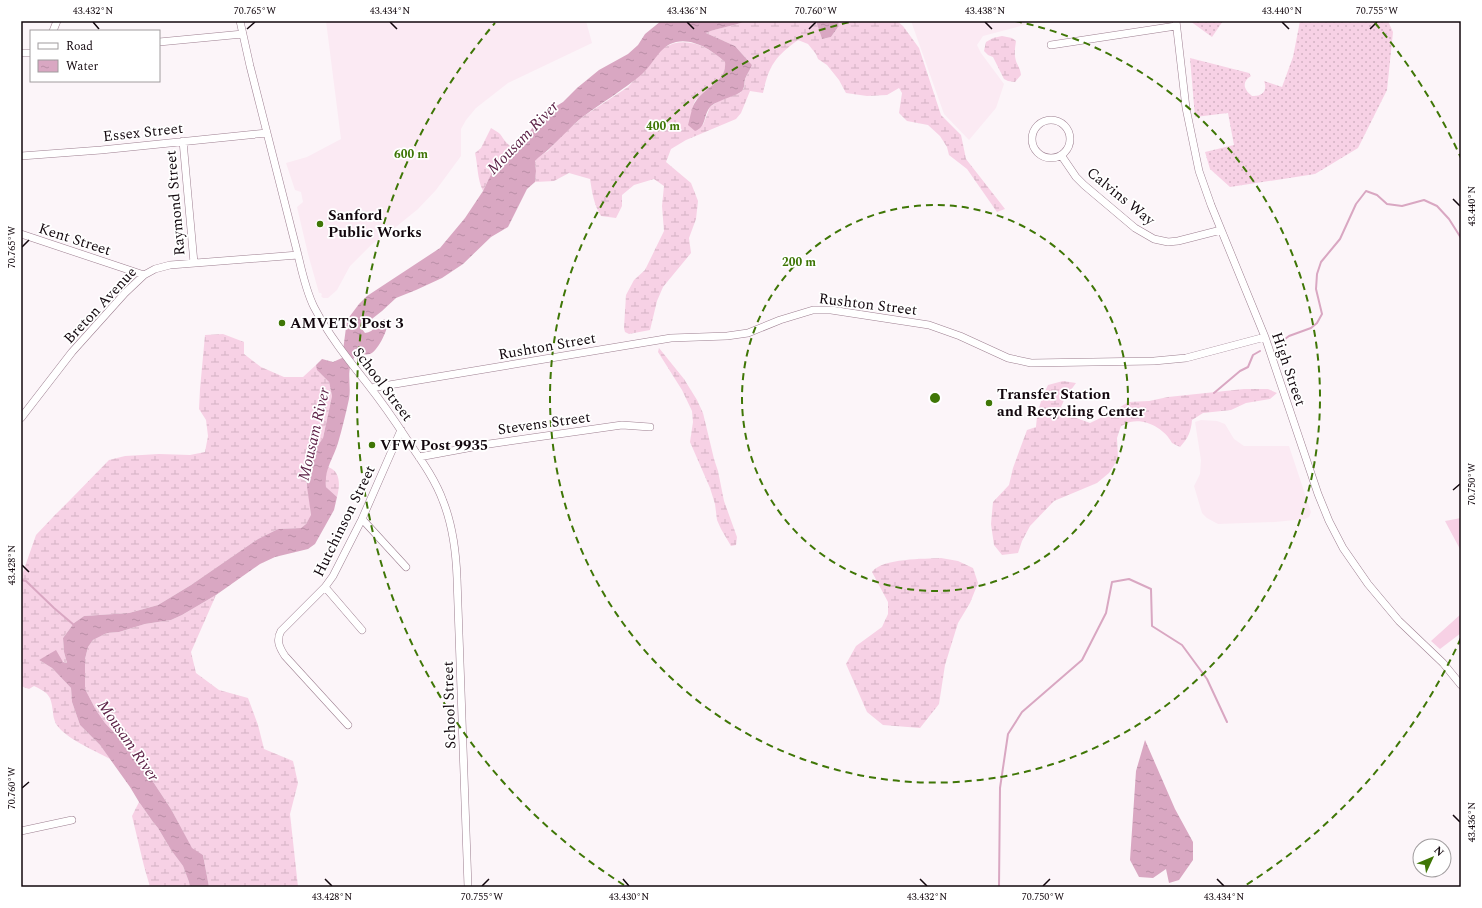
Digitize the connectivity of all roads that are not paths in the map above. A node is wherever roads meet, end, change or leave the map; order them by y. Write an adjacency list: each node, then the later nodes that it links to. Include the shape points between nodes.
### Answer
1 (240, 21): 3 (street, School Street)
2 (1176, 23): 5 (street); 10 (street, High Street, via 1193,149)
3 (242, 34): 4 (street); 6 (street, School Street)
4 (160, 42)
5 (1051, 45)
6 (267, 133): 7 (street, Essex Street); 12 (street, School Street)
7 (183, 141): 9 (street, Essex Street); 13 (street, Raymond Street)
8 (1061, 155): 8 (street, via 1070,143 1070,135 1066,128 1057,121 1042,122 1033,135 1034,146 1044,156); 10 (street, Calvins Way, via 1076,178 1135,228 1154,239 1178,241)
9 (21, 156)
10 (1221, 230): 15 (street, High Street)
11 (21, 234): 14 (street, Kent Street)
12 (298, 255): 13 (street, Breton Avenue); 16 (street, School Street, via 314,306 343,352)
13 (194, 262): 14 (street, Breton Avenue, via 170,265)
14 (144, 275): 17 (street, Breton Avenue, via 72,352)
15 (1265, 337): 16 (street, Rushton Street, via 1215,352 1179,359 1031,363 1008,358 954,333 929,325 831,310 813,310 748,333 671,338); 25 (street, High Street, via 1318,494 1343,548 1398,621)
16 (371, 388): 19 (street, School Street)
17 (21, 418)
18 (650, 427): 20 (street, Stevens Street, via 622,425)
19 (401, 430): 20 (street, School Street); 21 (street, Hutchinson Street)
20 (419, 456): 29 (street, School Street, via 443,500 456,549)
21 (362, 519): 22 (street); 23 (street, Hutchinson Street, via 345,555)
22 (406, 567)
23 (325, 587): 24 (street); 26 (street, Hutchinson Street, via 281,631 278,641 285,656)
24 (362, 630)
25 (1461, 685)
26 (348, 725)
27 (72, 820): 28 (street)
28 (21, 831)
29 (468, 887)

